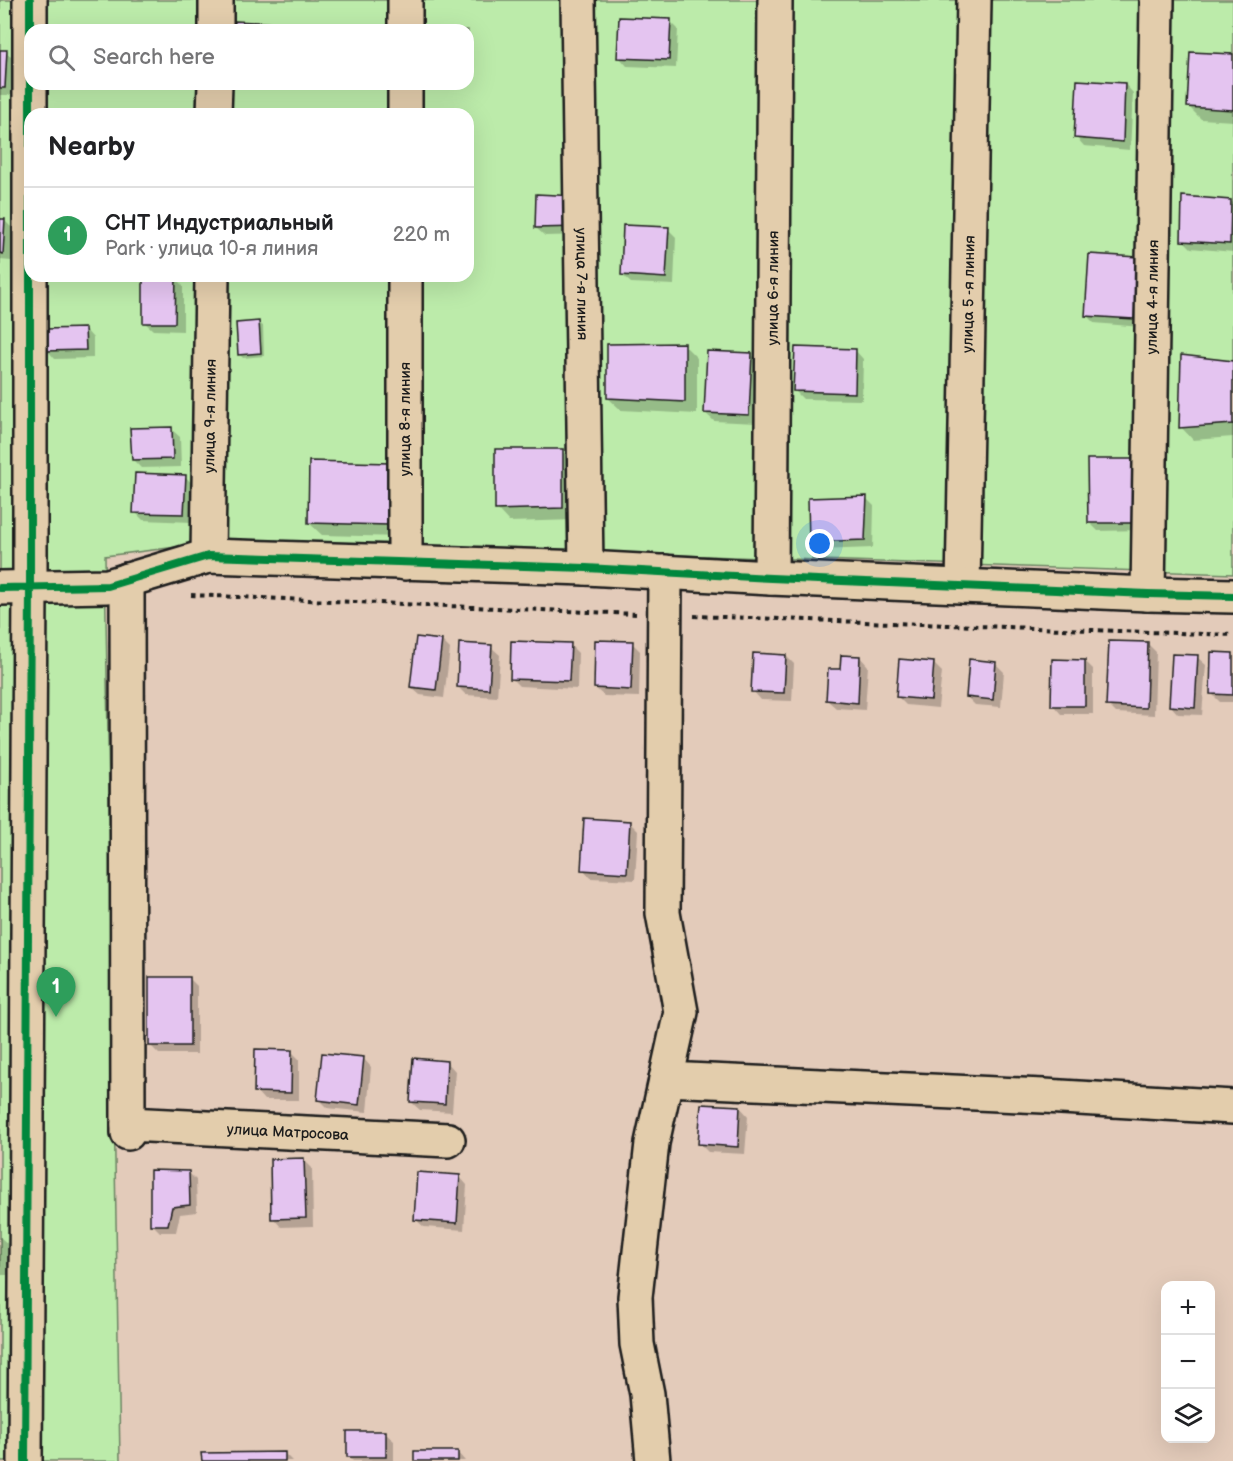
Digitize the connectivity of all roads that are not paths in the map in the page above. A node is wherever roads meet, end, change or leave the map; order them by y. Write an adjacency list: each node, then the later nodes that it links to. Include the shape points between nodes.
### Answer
1 (30, 0): 8 (street)
2 (216, 0): 9 (street)
3 (405, 0): 10 (street)
4 (578, 0): 22 (street, улица 7-я линия)
5 (775, 0): 24 (street, улица 6-я линия)
6 (974, 0): 26 (street, улица 5 -я линия)
7 (1157, 0): 28 (street, улица 4-я линия)
8 (29, 24)
9 (216, 24)
10 (405, 24)
11 (28, 90): 14 (street)
12 (215, 90): 15 (street)
13 (405, 90): 16 (street)
14 (27, 108)
15 (214, 108)
16 (405, 108)
17 (24, 235): 27 (street)
18 (212, 282): 20 (street, улица 9-я линия)
19 (405, 282): 21 (street, улица 8-я линия)
20 (208, 556): 21 (street); 25 (street)
21 (405, 562): 22 (street)
22 (586, 568): 23 (street)
23 (665, 572): 24 (street); 30 (street, via 663,913 681,1012)
24 (771, 578): 26 (street)
25 (127, 580): 27 (street, via 108,586); 32 (street, улица Матросова, via 128,1128)
26 (963, 586): 28 (street)
27 (15, 587): 33 (street)
28 (1148, 594): 29 (street)
29 (1233, 596)
30 (666, 1079): 31 (street); 34 (street, via 652,1143 635,1297 637,1344 647,1394)
31 (1233, 1107)
32 (448, 1140)
33 (25, 1461)
34 (653, 1461)

